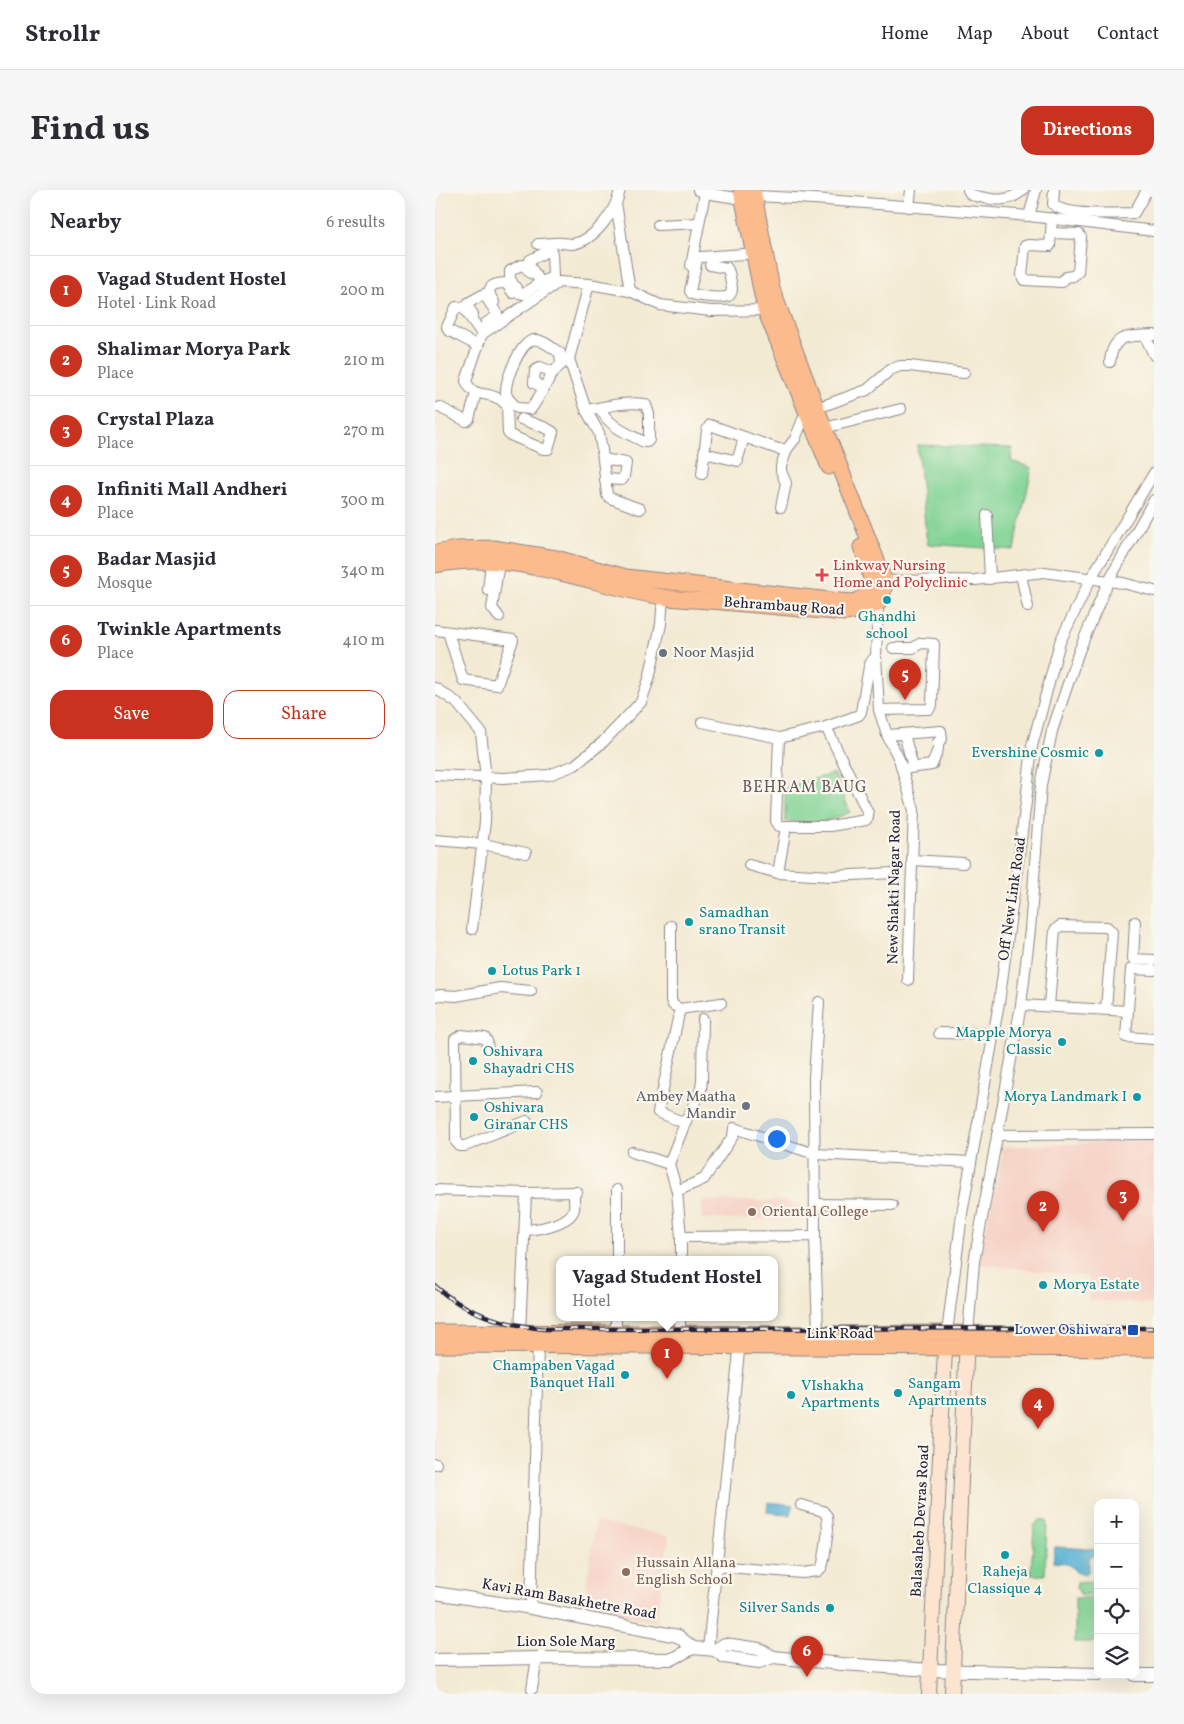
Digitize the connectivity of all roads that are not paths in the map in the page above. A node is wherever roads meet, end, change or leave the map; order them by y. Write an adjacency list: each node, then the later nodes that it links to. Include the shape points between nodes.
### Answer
1 (620, 190): 10 (street)
2 (911, 190): 11 (street)
3 (1023, 190): 8 (street, via 997,201)
4 (1035, 190): 13 (street)
5 (1054, 190): 14 (street, via 1053,204 1057,208)
6 (1147, 190): 14 (street, via 1133,213)
7 (701, 192): 9 (street); 16 (street)
8 (969, 192): 12 (street)
9 (748, 194): 11 (street); 21 (main road)
10 (616, 203): 20 (street, via 608,217 583,240 575,244); 24 (street)
11 (909, 207): 12 (street)
12 (969, 211): 13 (street)
13 (1029, 216): 15 (street)
14 (1085, 217): 15 (street); 18 (street)
15 (1053, 218): 19 (street)
16 (699, 223): 17 (street); 25 (street)
17 (658, 225)
18 (1154, 230)
19 (1051, 233): 19 (street, via 1050,246 1025,246 1024,280 1062,282 1078,272 1079,234)
20 (538, 244)
21 (759, 253): 22 (street, via 700,257 697,260 692,294 727,298 732,290 729,271); 27 (main road, via 772,289)
22 (710, 265)
23 (589, 284): 24 (street); 26 (street, via 559,282 542,287); 33 (street)
24 (630, 291): 27 (street, via 660,305 711,311)
25 (685, 297)
26 (523, 306): 28 (street); 28 (street, via 506,284 491,286 489,293)
27 (772, 310): 43 (main road)
28 (504, 319): 29 (street)
29 (482, 330): 31 (street); 31 (street, via 463,307 456,307 448,330)
30 (1149, 336): 32 (street); 34 (street, via 1129,337 1114,344)
31 (475, 344): 38 (street, via 466,381)
32 (1154, 355)
33 (565, 361): 35 (street); 37 (street, via 557,350 538,340 531,340 522,347 506,390 507,397 517,408 530,410); 42 (street)
34 (1110, 362)
35 (553, 372): 37 (street); 37 (street, via 542,367 535,371 534,382)
36 (965, 373): 43 (street, via 900,366 890,370 867,390)
37 (544, 388)
38 (476, 393): 39 (street, via 466,421); 44 (street, via 497,398 507,405 510,435 549,449 553,432)
39 (439, 407)
40 (600, 408): 40 (street, via 613,426 644,442 649,440 646,405); 42 (street)
41 (901, 409): 45 (street)
42 (586, 410): 49 (street, via 599,433)
43 (812, 410): 45 (main road); 47 (street); 69 (main road, via 872,579)
44 (521, 419)
45 (824, 428): 65 (main road)
46 (744, 437): 47 (street); 48 (street, via 739,458); 48 (street, via 710,426)
47 (787, 449): 55 (street, via 781,466 786,483)
48 (704, 453): 51 (street)
49 (603, 459): 52 (street); 52 (street, via 626,463 622,480)
50 (1154, 473): 54 (street, Off New Link Road)
51 (702, 474)
52 (605, 479): 56 (street, via 610,498)
53 (1154, 500): 57 (street, Off New Link Road)
54 (1135, 504): 57 (street); 63 (street, Off New Link Road)
55 (781, 507)
56 (641, 509)
57 (1151, 513): 66 (street, Off New Link Road)
58 (987, 515): 64 (street)
59 (435, 553): 69 (main road, Behrambaug Road, via 493,548 555,558 626,577 839,602)
60 (495, 562): 61 (main road, Behrambaug Road, via 467,560); 68 (main road, Behrambaug Road, via 553,570); 70 (street); 72 (street, via 492,608)
61 (435, 566)
62 (1021, 575): 63 (street, via 1044,572); 64 (street); 71 (street)
63 (1091, 578): 66 (street); 115 (street, Off New Link Road, via 1060,642 1032,746)
64 (990, 579): 65 (street)
65 (885, 581): 69 (main road, via 883,593)
66 (1108, 582): 67 (street); 108 (street, Off New Link Road, via 1079,650 1053,730 1041,785)
67 (1154, 591)
68 (663, 597): 69 (main road, Behrambaug Road, via 846,613 862,610); 87 (street, via 661,624 641,702 603,742 575,765 549,775)
69 (873, 600): 76 (street, New Shakti Nagar Road)
70 (487, 606)
71 (1028, 607)
72 (499, 617)
73 (435, 630): 74 (street)
74 (447, 632): 74 (street, via 513,640 497,685 463,680)
75 (893, 648): 78 (street, via 934,644 932,707)
76 (876, 656): 78 (street, New Shakti Nagar Road); 80 (street, via 869,667 859,715)
77 (435, 688): 87 (street, via 456,702 481,732)
78 (879, 710): 82 (street, New Shakti Nagar Road)
79 (702, 722): 83 (street)
80 (826, 727): 83 (street); 88 (street, via 868,817 830,826)
81 (904, 734): 82 (street); 84 (street); 84 (street, via 941,731 942,739 938,742 932,765)
82 (887, 735): 85 (street, New Shakti Nagar Road)
83 (779, 738): 88 (street, via 776,821 779,826)
84 (913, 767): 85 (street)
85 (902, 769): 92 (street, New Shakti Nagar Road, via 914,810)
86 (435, 775): 87 (street)
87 (486, 778): 90 (street)
88 (786, 827): 95 (street)
89 (435, 840): 90 (street)
90 (483, 844): 91 (street); 99 (street)
91 (526, 853)
92 (912, 860): 93 (street); 103 (street, New Shakti Nagar Road)
93 (963, 863)
94 (749, 865): 95 (street)
95 (778, 873): 96 (street, via 831,876)
96 (895, 873)
97 (1135, 922): 101 (street)
98 (671, 926): 110 (street, via 671,1000)
99 (472, 928)
100 (1154, 960): 101 (street)
101 (1132, 964): 102 (street); 112 (street)
102 (1154, 970)
103 (908, 980)
104 (531, 991): 105 (street, via 500,988 456,996)
105 (435, 996)
106 (819, 1002): 126 (street, via 814,1077)
107 (721, 1003): 110 (street)
108 (1021, 1005): 109 (street); 124 (street, Off New Link Road)
109 (1049, 1006): 111 (street); 111 (street, via 1055,930 1060,926 1107,927 1112,932)
110 (680, 1009): 122 (street, via 658,1112)
111 (1106, 1009): 112 (street)
112 (1128, 1011): 116 (street, via 1126,1037)
113 (703, 1019): 122 (street, via 701,1089)
114 (939, 1033): 115 (street)
115 (995, 1034): 127 (street, Off New Link Road)
116 (1154, 1039)
117 (488, 1048): 119 (street, via 485,1038 462,1035 455,1039)
118 (537, 1092): 119 (street)
119 (455, 1096): 120 (street); 121 (street, via 456,1142 460,1146)
120 (435, 1097)
121 (527, 1121)
122 (685, 1123): 128 (street)
123 (1154, 1134): 124 (street)
124 (997, 1135): 145 (street, Off New Link Road, via 974,1262)
125 (632, 1152): 128 (street)
126 (815, 1154): 127 (street); 131 (street, via 733,1128 733,1136 704,1180); 133 (street)
127 (971, 1162): 144 (street, Off New Link Road, via 961,1214)
128 (669, 1164): 131 (street)
129 (435, 1190): 132 (street)
130 (617, 1190): 138 (street)
131 (677, 1191): 137 (street)
132 (526, 1193): 135 (street, via 575,1192 574,1209 563,1221); 149 (street)
133 (815, 1204): 134 (street); 136 (street)
134 (892, 1205)
135 (528, 1230)
136 (815, 1236): 137 (street); 147 (street)
137 (681, 1237): 139 (street)
138 (617, 1256)
139 (681, 1256)
140 (617, 1321): 143 (street)
141 (681, 1321): 146 (street)
142 (435, 1332): 149 (main road, Link Road)
143 (616, 1333): 146 (main road, Link Road); 149 (main road, Link Road)
144 (947, 1333): 145 (main road, Link Road); 147 (main road, Link Road); 153 (main road, Off New Link Road)
145 (968, 1333): 148 (main road, Link Road); 154 (main road)
146 (680, 1334): 150 (main road, Link Road)
147 (818, 1334): 150 (main road, Link Road)
148 (1154, 1336)
149 (512, 1337): 151 (main road, Link Road); 152 (main road, Link Road)
150 (740, 1341): 152 (main road, Link Road); 153 (main road, Link Road); 157 (street)
151 (435, 1344)
152 (538, 1346): 159 (street)
153 (945, 1349): 154 (main road, Link Road); 164 (main road, Balasaheb Devras Road)
154 (967, 1349): 155 (main road, Link Road); 165 (main road)
155 (1154, 1349)
156 (801, 1505): 157 (street, via 823,1511 827,1516 825,1559 818,1571 802,1573)
157 (716, 1566): 161 (street)
158 (435, 1593): 159 (street, Kavi Ram Basakhetre Road)
159 (531, 1608): 160 (street, Kavi Ram Basakhetre Road, via 678,1636)
160 (693, 1648): 161 (street); 162 (street, Lion Sole Marg, via 673,1659)
161 (712, 1650): 164 (street, via 724,1657 759,1662 773,1657)
162 (537, 1658): 163 (street, Lion Sole Marg); 169 (street)
163 (435, 1660)
164 (930, 1670): 165 (street); 170 (main road, Balasaheb Devras Road)
165 (953, 1671): 166 (street); 171 (main road)
166 (1094, 1674)
167 (1139, 1675): 168 (street)
168 (1154, 1675)
169 (532, 1692)
170 (929, 1694)
171 (952, 1694)

